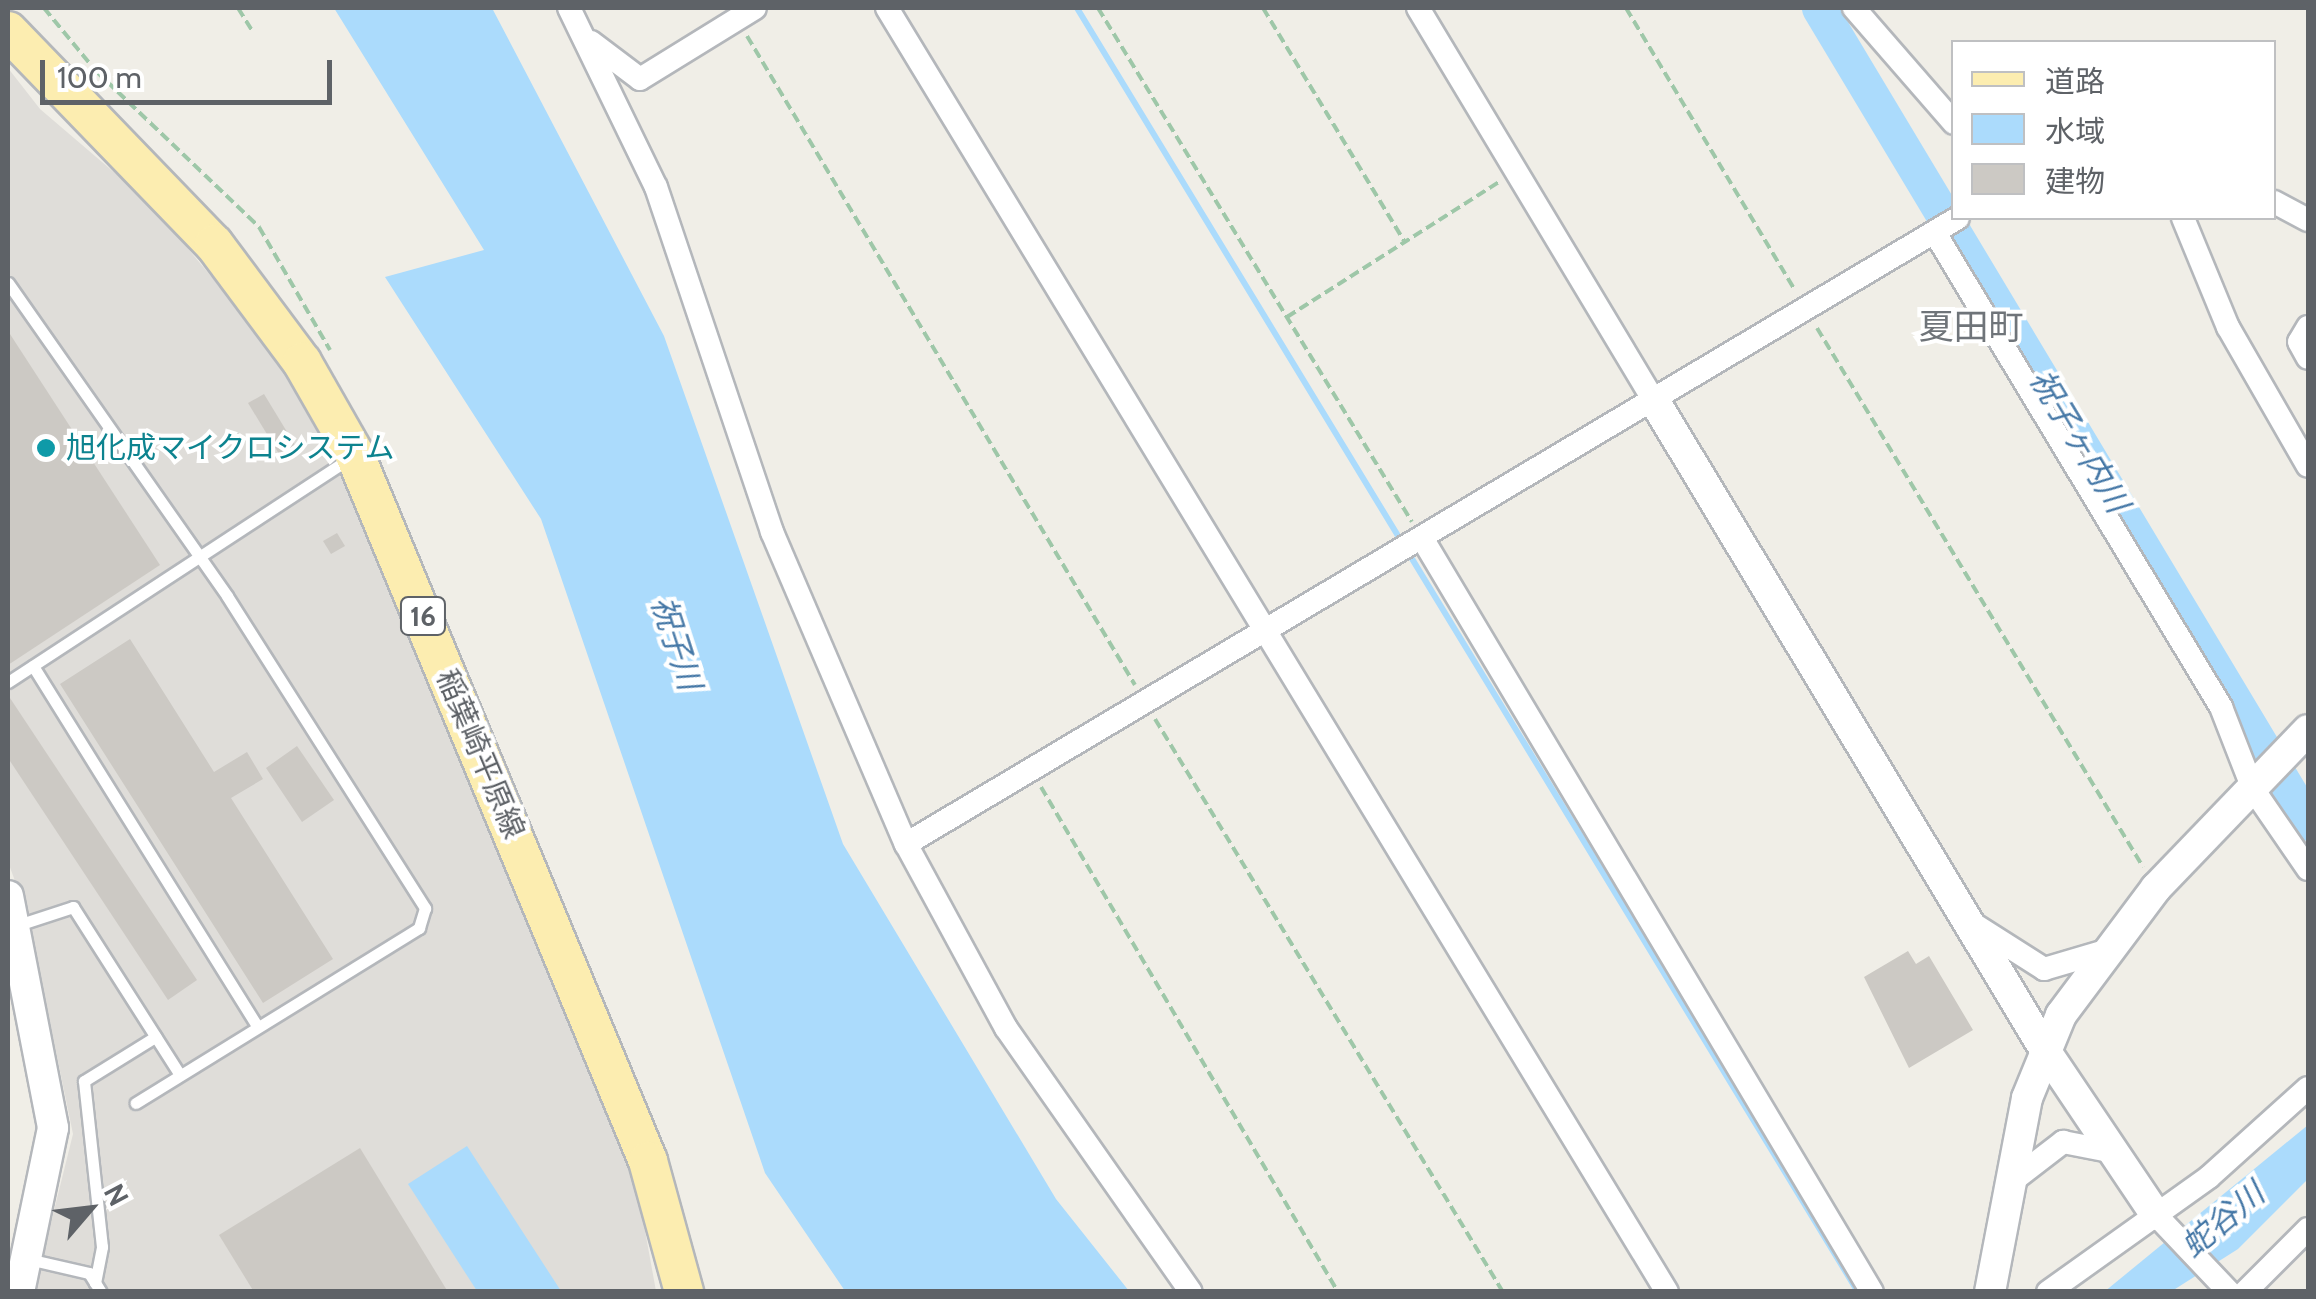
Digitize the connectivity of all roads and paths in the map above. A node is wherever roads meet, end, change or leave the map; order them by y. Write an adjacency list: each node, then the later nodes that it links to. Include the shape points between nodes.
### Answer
1 (238, 8): 11 (path)
2 (569, 8): 12 (street)
3 (887, 8): 31 (street)
4 (1098, 8): 23 (path)
5 (1263, 8): 20 (path)
6 (1418, 8): 14 (street)
7 (1626, 8): 22 (path)
8 (1854, 8): 13 (street)
9 (746, 13): 12 (street, via 640,79); 34 (path)
10 (8, 31): 27 (main road, 稲葉崎平原線 / 16, via 60,96 214,244 302,362)
11 (252, 32)
12 (585, 37): 38 (street, via 656,187 772,532)
13 (1951, 119)
14 (1520, 169): 20 (path); 26 (street)
15 (2276, 203): 18 (street)
16 (1955, 220): 19 (street)
17 (2184, 220): 28 (street, via 2228,327)
18 (2308, 220)
19 (1936, 231): 22 (street); 37 (street, via 2222,706)
20 (1404, 241): 23 (path)
21 (8, 283): 30 (lane)
22 (1808, 311): 26 (street); 40 (path)
23 (1286, 318): 29 (path)
24 (2308, 326): 25 (street, via 2298,342)
25 (2308, 358)
26 (1655, 402): 29 (street); 42 (street)
27 (355, 455): 30 (lane); 59 (main road, 稲葉崎平原線 / 16, via 648,1161)
28 (2308, 466)
29 (1422, 544): 31 (street); 64 (street)
30 (197, 563): 32 (lane); 45 (lane, via 424,908 419,928)
31 (1267, 633): 34 (street); 63 (street)
32 (33, 666): 33 (lane); 45 (lane)
33 (8, 682)
34 (1148, 706): 36 (street); 62 (path)
35 (2307, 731): 37 (street)
36 (1034, 774): 38 (street); 61 (path)
37 (2256, 786): 39 (street); 40 (street)
38 (906, 844): 60 (street, via 1006,1028)
39 (2308, 870)
40 (2156, 888): 44 (street)
41 (8, 896): 43 (street)
42 (1968, 920): 44 (street, via 2044,969); 47 (street)
43 (14, 927): 46 (lane, via 73,907); 55 (street, via 54,1128)
44 (2102, 952): 47 (street)
45 (258, 1026): 48 (lane)
46 (155, 1036): 48 (lane); 56 (lane, via 84,1080 102,1247)
47 (2048, 1053): 51 (street); 52 (street)
48 (180, 1076): 50 (lane)
49 (2308, 1088): 53 (street)
50 (136, 1103)
51 (2110, 1151): 52 (street, via 2064,1142 2026,1163); 53 (street)
52 (2006, 1189): 65 (street)
53 (2156, 1215): 57 (street); 66 (street)
54 (2308, 1229): 57 (street)
55 (28, 1259): 56 (lane, via 89,1273); 58 (street)
56 (98, 1287)
57 (2233, 1290)
58 (19, 1292)
59 (684, 1292)
60 (1190, 1292)
61 (1338, 1292)
62 (1503, 1292)
63 (1667, 1292)
64 (1872, 1292)
65 (1990, 1292)
66 (2048, 1292)

